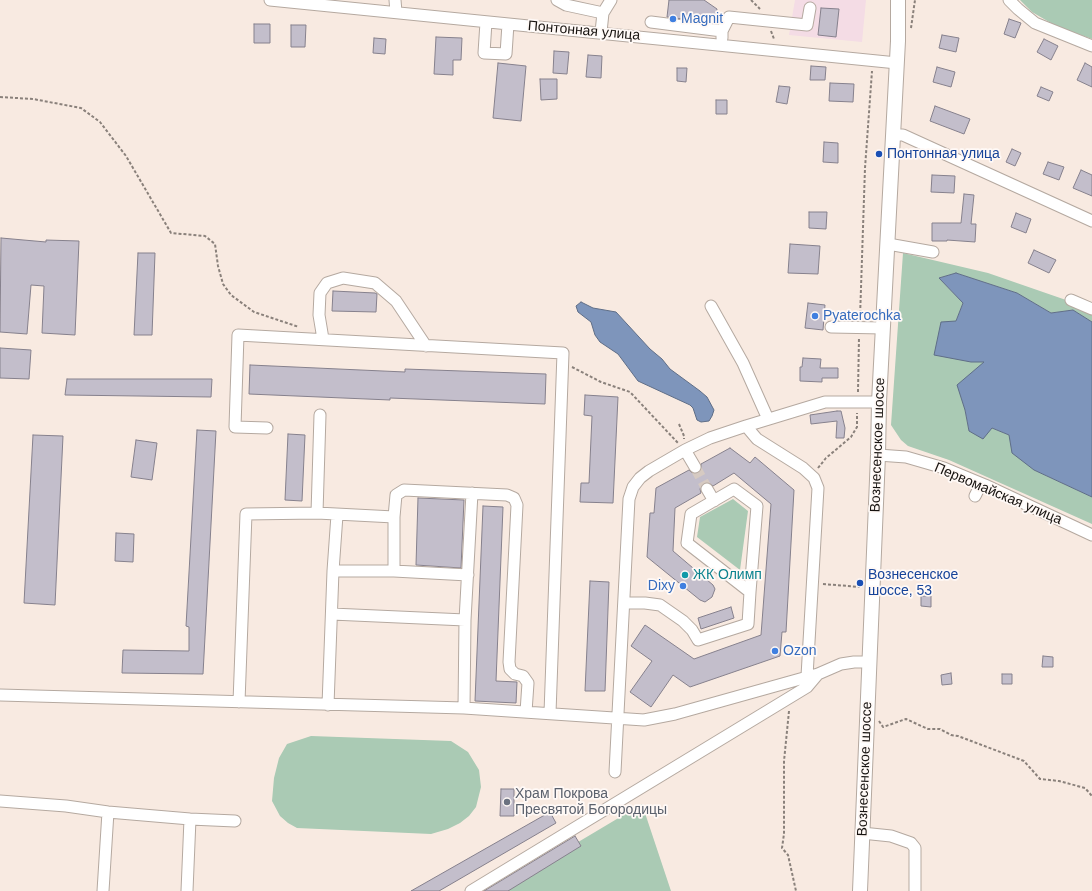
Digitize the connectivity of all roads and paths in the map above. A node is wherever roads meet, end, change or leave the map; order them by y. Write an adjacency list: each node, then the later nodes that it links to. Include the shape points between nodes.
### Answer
1 (270, 0): 8 (street, Понтонная улица)
2 (395, 0): 8 (street)
3 (557, 0): 9 (street, via 566,5)
4 (612, 0): 9 (street)
5 (898, 0): 17 (main road, Вознесенское шоссе)
6 (1009, 0): 16 (street, via 1035,23)
7 (810, 8): 13 (street, via 807,25 729,17)
8 (396, 12): 10 (street, Понтонная улица)
9 (603, 13): 14 (street)
10 (486, 22): 12 (street, Понтонная улица); 12 (street, via 484,53 506,54)
11 (651, 22): 13 (street)
12 (508, 24): 14 (street, Понтонная улица)
13 (722, 30): 15 (street)
14 (601, 32): 15 (street, Понтонная улица)
15 (722, 45): 17 (street, Понтонная улица)
16 (1092, 46)
17 (897, 63): 20 (main road, Вознесенское шоссе)
18 (872, 68): 30 (path, via 864,168)
19 (0, 97): 27 (path, via 33,99 81,108 100,122 126,156 171,233 205,236 215,244 223,284 231,294 254,312)
20 (894, 135): 21 (street, via 904,135); 22 (main road, Вознесенское шоссе)
21 (1092, 221)
22 (888, 244): 23 (street); 29 (main road, Вознесенское шоссе)
23 (933, 252)
24 (1071, 300): 26 (street)
25 (711, 306): 37 (street, via 743,363)
26 (1092, 309)
27 (299, 327)
28 (831, 327): 30 (street)
29 (883, 328): 30 (street); 35 (main road, Вознесенское шоссе)
30 (859, 329): 34 (path)
31 (322, 339): 32 (street); 32 (street, via 320,294 327,283 343,278 375,283 396,301); 40 (street, via 238,335 235,427)
32 (426, 346): 33 (street, via 563,353)
33 (562, 361): 41 (path, via 600,382 630,392); 71 (street)
34 (857, 402): 35 (street); 37 (street, via 825,402); 44 (path, via 856,427 852,437 826,458)
35 (879, 402): 42 (main road, Вознесенское шоссе)
36 (320, 415): 50 (street)
37 (768, 419): 39 (street)
38 (679, 424): 41 (path, via 684,436)
39 (746, 426): 41 (street, via 710,438); 44 (street, via 756,439)
40 (267, 428)
41 (685, 450): 43 (street); 60 (street, via 649,471 633,487 629,499)
42 (878, 455): 45 (street, Первомайская улица, via 893,455 944,468); 63 (main road, Вознесенское шоссе)
43 (695, 467)
44 (812, 476): 57 (street, via 818,488)
45 (981, 484): 48 (street); 53 (street, Первомайская улица)
46 (707, 489): 49 (street)
47 (472, 493): 52 (street, via 404,490 396,495); 56 (street); 70 (street, via 507,494 514,498 517,505 509,662 510,670 523,676 528,683)
48 (975, 496)
49 (714, 500): 59 (street, via 690,514 688,543); 59 (street, via 734,489 757,506)
50 (316, 513): 51 (street); 67 (street, via 246,514)
51 (337, 515): 52 (street); 54 (street)
52 (394, 517): 55 (street)
53 (1092, 535)
54 (333, 571): 55 (street); 61 (street)
55 (394, 571): 56 (street)
56 (468, 575): 62 (street)
57 (812, 583): 58 (path); 64 (street)
58 (860, 587)
59 (750, 592): 60 (street, via 748,624 698,640 683,621 660,606)
60 (624, 603): 72 (street)
61 (332, 614): 62 (street); 68 (street)
62 (465, 620): 69 (street)
63 (870, 662): 64 (street, via 841,664); 80 (main road, Вознесенское шоссе)
64 (812, 675): 66 (street, via 808,687); 72 (street, via 667,715 644,720)
65 (0, 695): 67 (street)
66 (790, 698): 83 (street); 84 (path, via 784,761 782,848 788,855)
67 (239, 702): 68 (street)
68 (328, 705): 69 (street)
69 (464, 708): 70 (street)
70 (526, 712): 71 (street)
71 (550, 713): 72 (street)
72 (618, 718): 74 (street)
73 (879, 721): 75 (path, via 883,727 906,719 928,729 940,729 950,735 1024,761 1040,779 1085,788)
74 (615, 772)
75 (1092, 796)
76 (0, 801): 77 (street)
77 (108, 812): 78 (street); 81 (street)
78 (190, 819): 79 (street); 82 (street)
79 (235, 820)
80 (862, 833): 85 (main road, Вознесенское шоссе); 86 (street, via 901,838 911,843 915,848)
81 (103, 891)
82 (187, 891)
83 (472, 891)
84 (796, 891)
85 (860, 891)
86 (915, 891)

